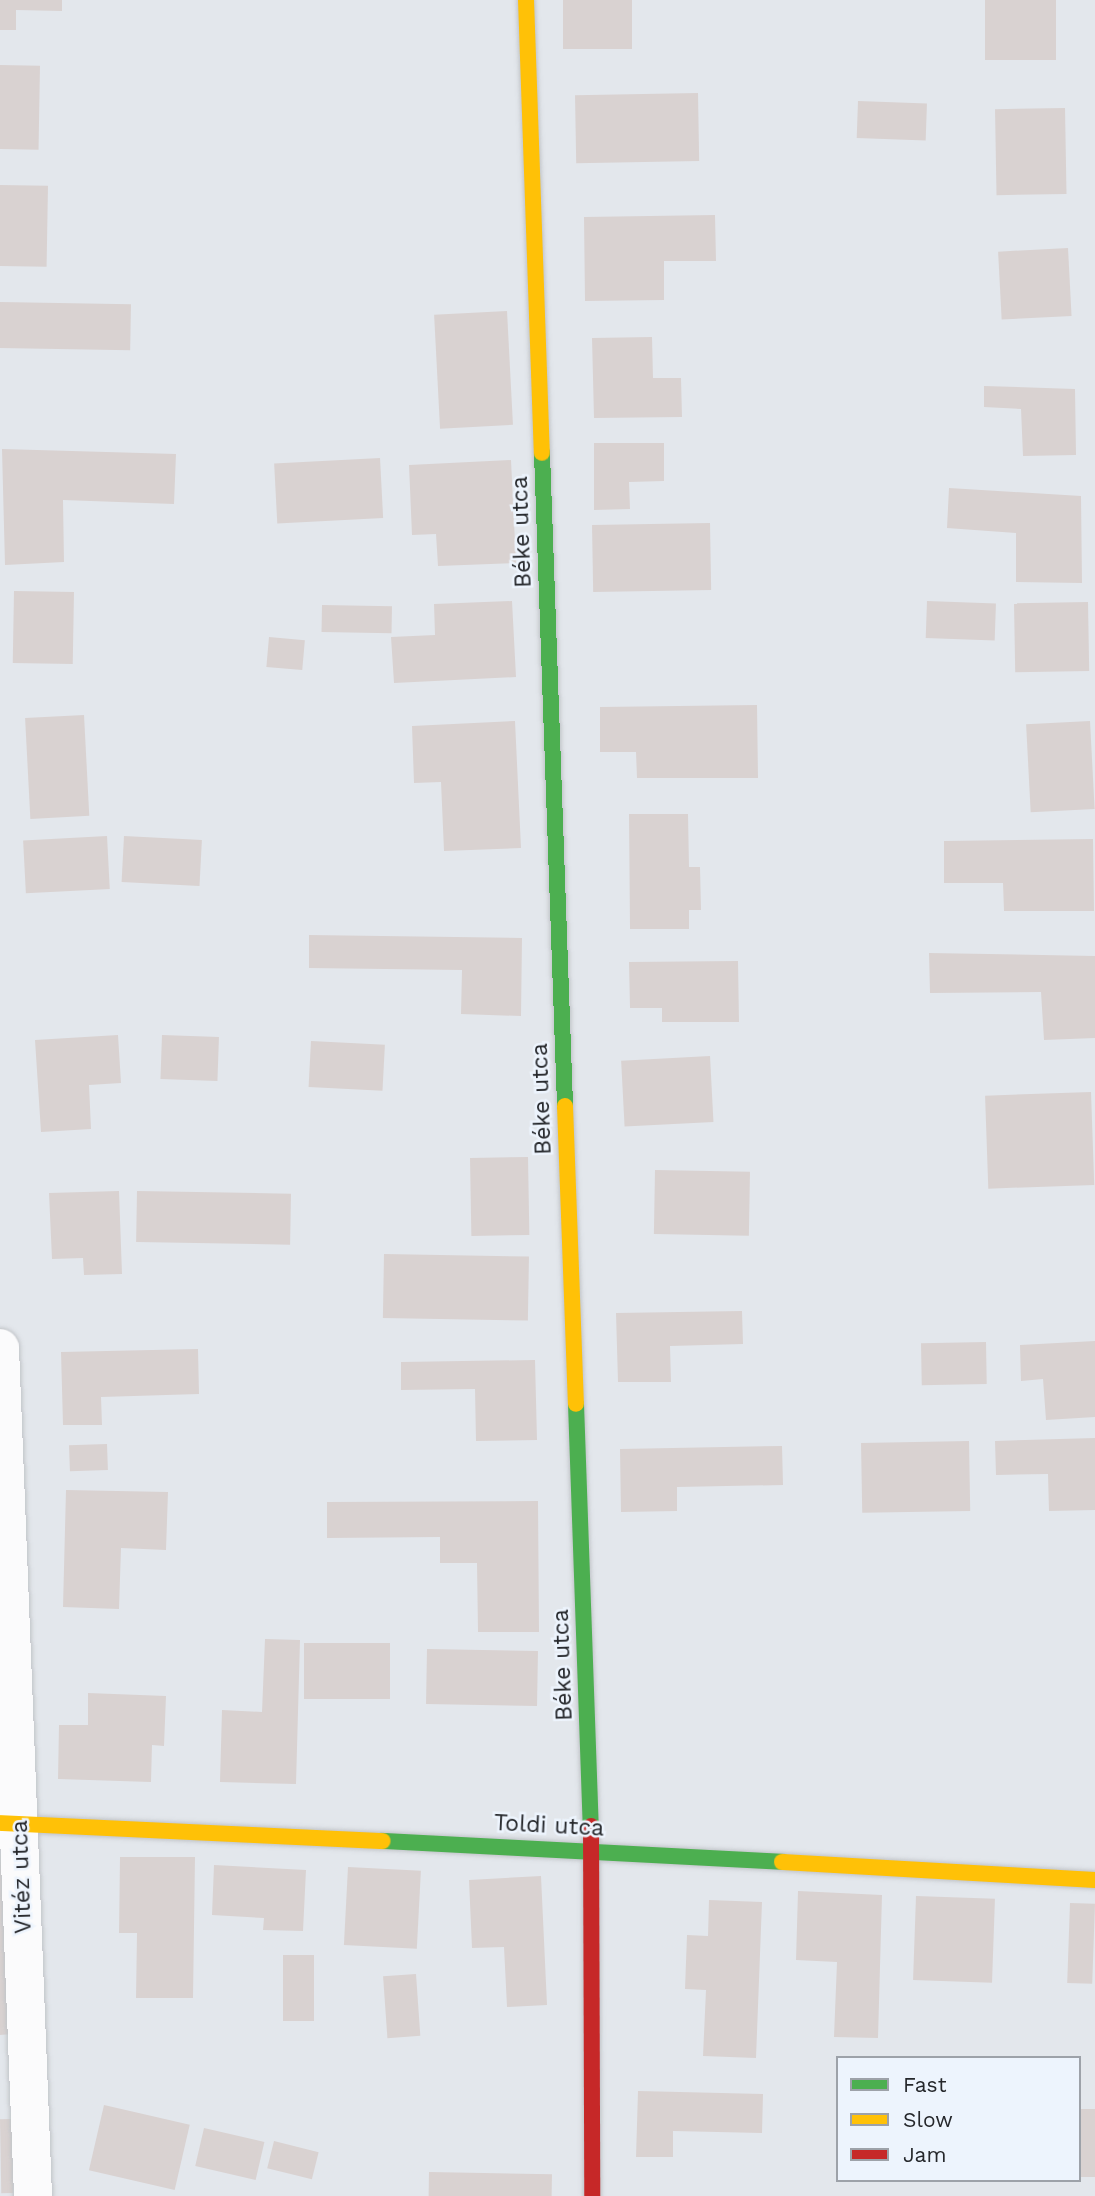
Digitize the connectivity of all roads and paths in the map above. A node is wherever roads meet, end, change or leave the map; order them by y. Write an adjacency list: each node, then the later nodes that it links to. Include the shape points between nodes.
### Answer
1 (526, 0): 4 (street, Béke utca)
2 (0, 1348): 3 (street, Vitéz utca)
3 (10, 1824): 4 (street, Toldi utca); 6 (street, Vitéz utca)
4 (592, 1851): 5 (street, Toldi utca); 7 (street, Béke utca)
5 (1095, 1880)
6 (33, 2196)
7 (592, 2196)

